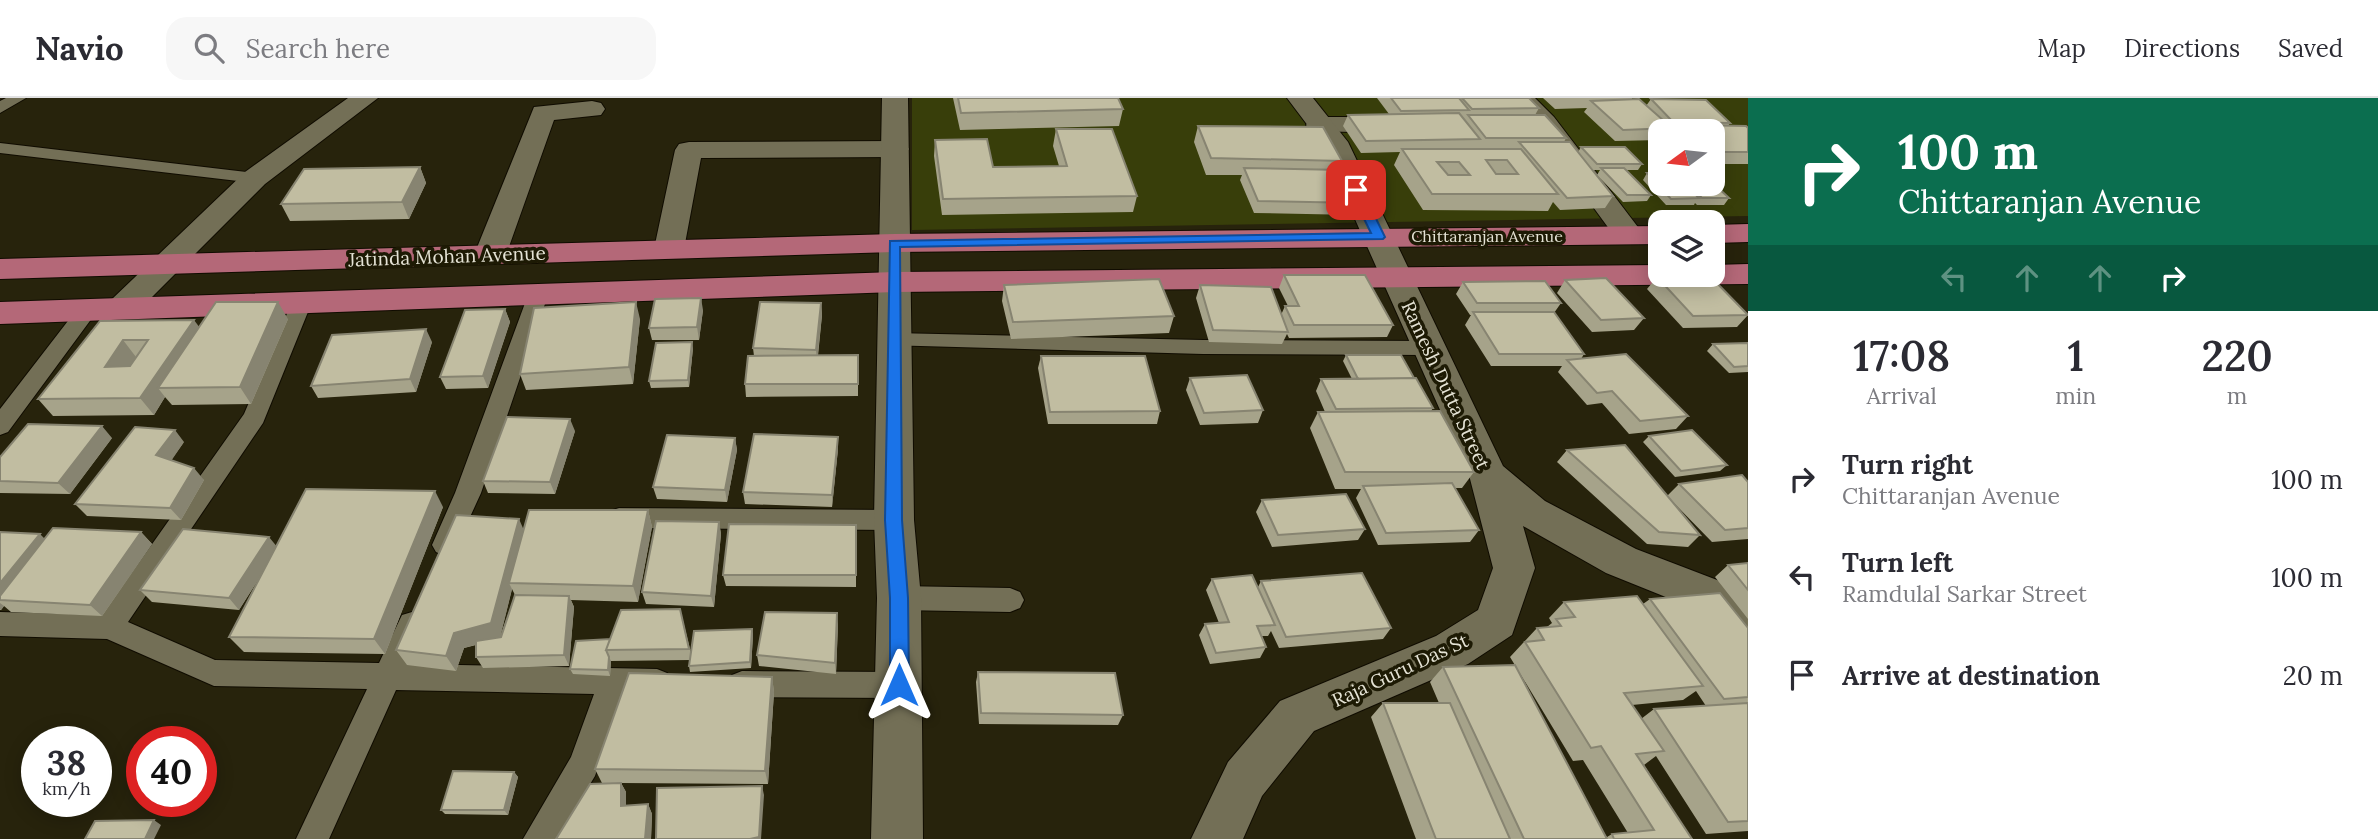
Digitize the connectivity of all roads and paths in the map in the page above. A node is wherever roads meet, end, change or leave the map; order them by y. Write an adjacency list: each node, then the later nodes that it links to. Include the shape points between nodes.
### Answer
1 (18, 98): 6 (lane)
2 (365, 98): 14 (street)
3 (895, 98): 13 (street)
4 (1300, 98): 11 (street, Ramesh Dutta Street)
5 (1520, 98): 8 (street)
6 (0, 108)
7 (592, 109): 22 (street, via 543,113)
8 (1545, 123): 10 (street); 17 (street)
9 (1425, 124): 11 (street)
10 (1505, 124)
11 (1319, 125): 19 (street, Ramesh Dutta Street, via 1334,142)
12 (0, 148): 14 (lane)
13 (895, 149): 20 (street); 21 (street, via 688,150)
14 (255, 178): 23 (street)
15 (1748, 233): 16 (main road)
16 (1725, 234)
17 (1629, 235): 18 (main road, Chittaranjan Avenue); 19 (main road, Chittaranjan Avenue)
18 (1648, 235)
19 (1379, 237): 20 (main road, Chittaranjan Avenue); 28 (street, Ramesh Dutta Street)
20 (894, 243): 21 (main road, Jatinda Mohan Avenue); 29 (street)
21 (669, 249): 22 (main road, Jatinda Mohan Avenue)
22 (490, 255): 23 (main road, Jatinda Mohan Avenue)
23 (165, 264): 24 (main road, Jatinda Mohan Avenue); 32 (street)
24 (0, 269)
25 (1748, 274): 26 (main road)
26 (1725, 275)
27 (1648, 276): 28 (main road)
28 (1398, 279): 29 (main road); 36 (street, Ramesh Dutta Street)
29 (895, 282): 30 (main road); 35 (street)
30 (538, 295): 31 (main road); 41 (lane, via 468,493)
31 (302, 302): 32 (main road); 46 (lane, via 255,416)
32 (122, 308): 33 (main road)
33 (88, 309): 34 (main road); 37 (lane)
34 (0, 313)
35 (893, 340): 36 (lane); 40 (street)
36 (1427, 348): 38 (street, Ramesh Dutta Street)
37 (1, 425)
38 (1488, 475): 47 (street, Ramesh Dutta Street, via 1531,512 1610,555 1731,595); 54 (street, Raja Guru Das St, via 1514,568 1496,622 1451,650 1297,716 1245,779)
39 (593, 518): 40 (lane)
40 (894, 520): 42 (street)
41 (436, 566)
42 (899, 598): 43 (lane); 50 (street)
43 (1010, 600)
44 (421, 603): 48 (lane)
45 (0, 624): 46 (lane)
46 (109, 627): 48 (lane, via 214,673)
47 (1748, 640)
48 (390, 677): 49 (lane); 51 (lane)
49 (612, 682): 50 (lane); 52 (lane, via 584,765)
50 (899, 685): 53 (street)
51 (312, 839)
52 (539, 839)
53 (897, 839)
54 (1217, 839)

